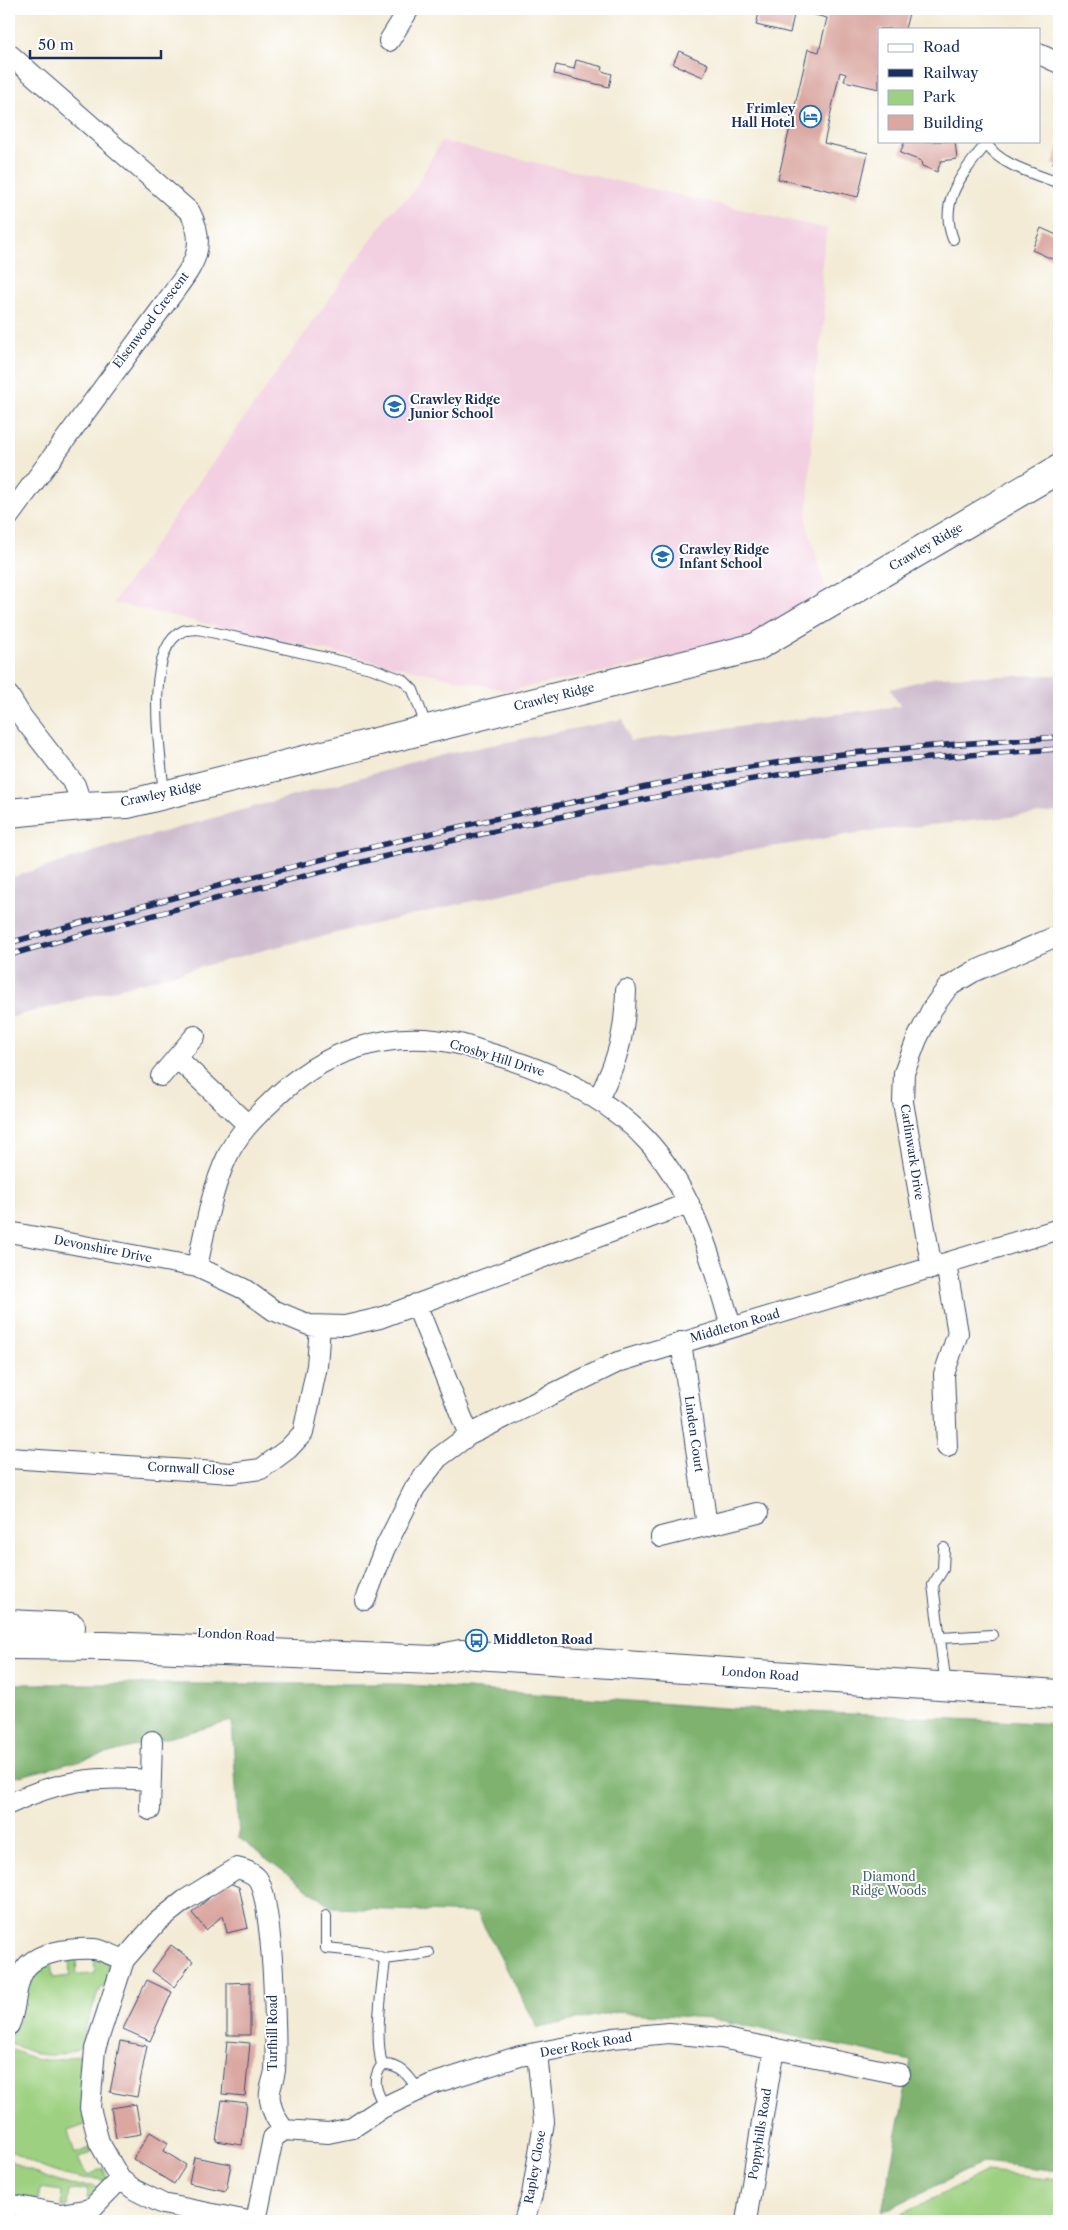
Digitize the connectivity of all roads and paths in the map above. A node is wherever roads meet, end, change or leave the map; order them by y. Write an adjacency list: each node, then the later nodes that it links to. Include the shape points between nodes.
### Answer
1 (409, 9): 2 (street)
2 (389, 41)
3 (1040, 54): 5 (street)
4 (10, 56): 10 (street, Elsenwood Crescent, via 190,212 196,223 199,242 193,264 175,291)
5 (1059, 64)
6 (987, 142): 7 (lane, via 989,151 1002,160); 8 (lane, via 952,191 947,225)
7 (1059, 183)
8 (953, 240)
9 (1059, 469): 12 (main road, Crawley Ridge, via 756,647)
10 (9, 516)
11 (9, 696): 14 (street, via 75,785)
12 (427, 729): 13 (main road, Crawley Ridge); 13 (lane, via 413,690 403,680 371,668 198,629 183,631 172,642 159,665 156,687)
13 (164, 795): 14 (main road, Crawley Ridge, via 128,804)
14 (82, 806): 15 (main road, Crawley Ridge)
15 (9, 813)
16 (1059, 935): 26 (street, Carlinwark Drive, via 973,972 948,988 932,1009 904,1073 903,1102)
17 (626, 990): 21 (street, via 622,1040 614,1069)
18 (195, 1036): 19 (street)
19 (177, 1058): 20 (street); 22 (street)
20 (161, 1076)
21 (598, 1099): 22 (street, Crosby Hill Drive, via 524,1064 458,1044 408,1038 368,1044 322,1060 286,1086); 23 (street, Crosby Hill Drive, via 651,1144)
22 (248, 1125): 27 (street, Crosby Hill Drive, via 236,1140 217,1184)
23 (689, 1203): 28 (street); 30 (street, Crosby Hill Drive)
24 (1059, 1229): 26 (street, Middleton Road)
25 (9, 1232): 27 (street, Devonshire Drive)
26 (939, 1266): 30 (street, Middleton Road); 33 (street, Carlinwark Drive, via 958,1333 944,1374)
27 (197, 1267): 29 (street, via 222,1277 292,1320)
28 (416, 1304): 29 (street, via 380,1318 345,1326); 32 (street)
29 (320, 1326): 34 (street, Cornwall Close, via 317,1366 304,1433 262,1469 230,1473)
30 (731, 1327): 31 (street, Middleton Road)
31 (681, 1342): 32 (street, Middleton Road, via 618,1362); 36 (street, Linden Court)
32 (469, 1435): 39 (street, Middleton Road, via 438,1458 415,1488 384,1550)
33 (947, 1447)
34 (14, 1464)
35 (758, 1513): 36 (street)
36 (708, 1526): 37 (street)
37 (661, 1537)
38 (944, 1548): 42 (lane, via 943,1569 933,1585)
39 (365, 1600)
40 (9, 1624): 44 (main road, London Road, via 436,1645)
41 (992, 1635): 42 (lane)
42 (941, 1638): 45 (lane)
43 (9, 1645): 44 (main road, London Road, via 433,1660)
44 (461, 1654): 45 (main road, London Road)
45 (946, 1686): 46 (main road, London Road)
46 (1059, 1694)
47 (152, 1741): 48 (street)
48 (150, 1780): 49 (street, via 77,1780); 50 (street)
49 (9, 1804)
50 (150, 1810)
51 (326, 1916): 53 (lane, via 326,1948 367,1952)
52 (428, 1953): 53 (lane)
53 (385, 1959): 59 (lane, via 380,2046)
54 (124, 1960): 55 (street, via 96,1949 62,1951 34,1960); 63 (street, Turfhill Road, via 157,1922 184,1900 237,1868 258,1879 270,1927 276,2045 269,2097 272,2115); 64 (street, via 95,2049 90,2108 99,2142)
55 (14, 1986): 56 (street, via 15,2012)
56 (9, 2025)
57 (774, 2048): 58 (street, Deer Rock Road, via 721,2038 669,2034 613,2038); 60 (street, Deer Rock Road); 69 (street, Poppyhills Road)
58 (537, 2053): 61 (street, Deer Rock Road, via 511,2058); 68 (street, Rapley Close, via 544,2122 532,2195)
59 (382, 2065): 61 (lane, via 397,2066); 62 (lane, via 375,2077 375,2086)
60 (900, 2074)
61 (419, 2090): 62 (street, Deer Rock Road)
62 (385, 2106): 63 (street, Deer Rock Road, via 352,2128 328,2133)
63 (284, 2130): 67 (street, via 273,2138)
64 (120, 2179): 65 (street, via 91,2209 60,2214); 66 (street, via 163,2204)
65 (13, 2205)
66 (248, 2221)
67 (256, 2221)
68 (524, 2221)
69 (746, 2221)

